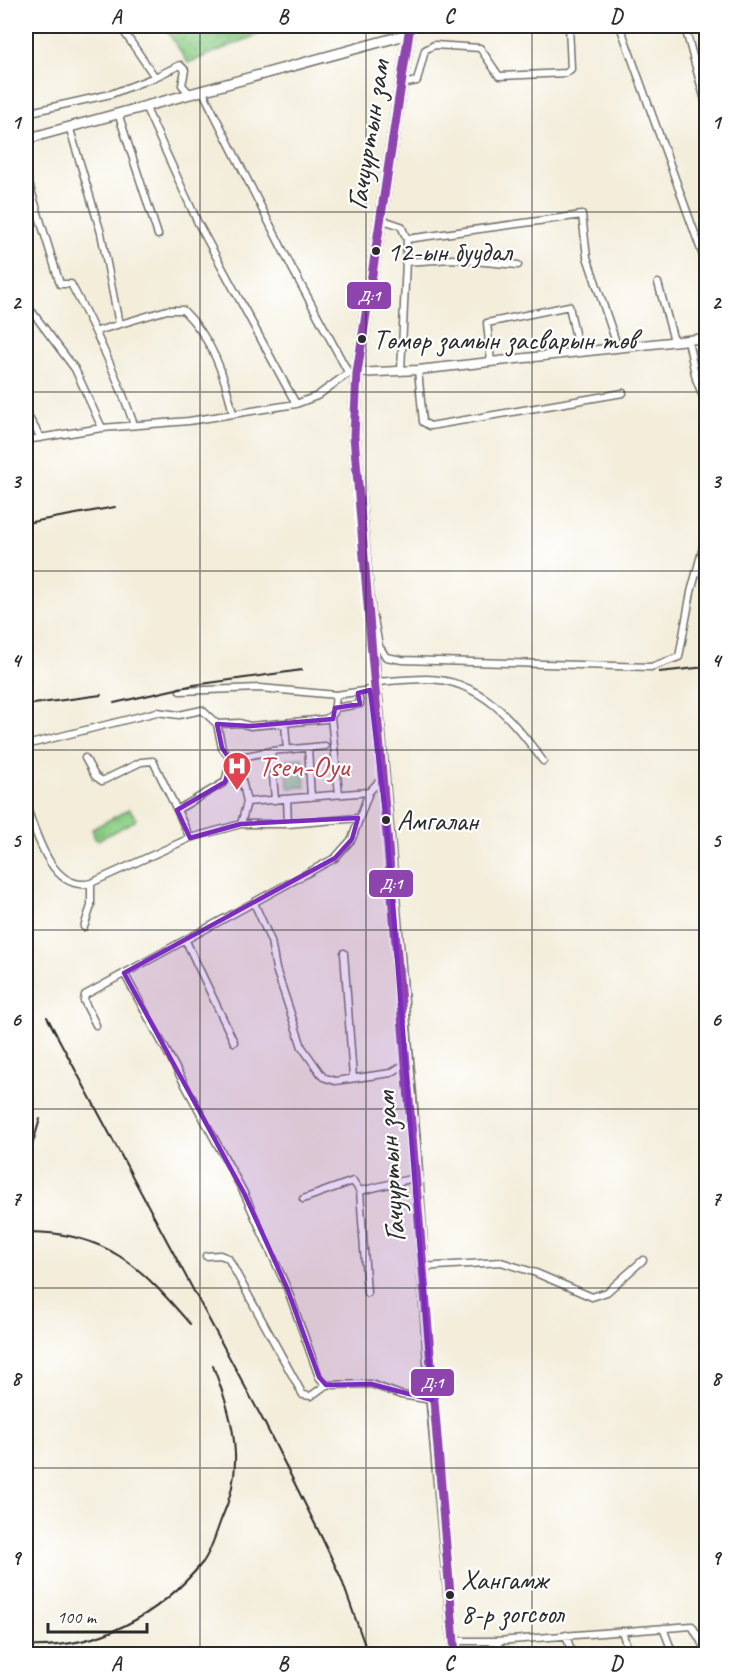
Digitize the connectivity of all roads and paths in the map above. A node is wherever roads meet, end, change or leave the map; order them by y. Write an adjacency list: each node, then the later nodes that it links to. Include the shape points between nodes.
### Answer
1 (120, 26): 6 (street)
2 (569, 26): 7 (street, via 571,69 566,73 499,76 480,48 434,45 425,50 417,81)
3 (620, 26): 21 (street)
4 (682, 26): 10 (street)
5 (409, 30): 7 (highway, Гачууртын зам); 8 (main road)
6 (155, 77): 9 (street, via 182,65 182,85); 12 (street, via 111,94)
7 (402, 84): 17 (highway, Гачууртын зам)
8 (202, 90): 9 (main road); 35 (street)
9 (190, 94): 11 (main road)
10 (706, 104)
11 (145, 106): 13 (main road); 37 (street, via 198,223)
12 (26, 112)
13 (118, 113): 14 (main road); 18 (street)
14 (69, 126): 15 (main road); 25 (street, via 101,233)
15 (26, 140)
16 (26, 174): 26 (street, via 60,284 71,284)
17 (379, 219): 19 (street, via 401,226); 35 (highway, Гачууртын зам)
18 (158, 236)
19 (406, 239): 20 (street); 30 (street, via 582,215 587,257)
20 (405, 262): 22 (street, via 452,259); 34 (street)
21 (706, 264)
22 (518, 265)
23 (658, 283): 29 (street)
24 (30, 309): 42 (street, via 72,364)
25 (119, 324): 26 (street); 40 (street, via 166,310 183,310 195,321 214,352)
26 (97, 331): 41 (street)
27 (706, 338): 28 (street)
28 (688, 340): 29 (street); 38 (street)
29 (674, 342): 30 (street)
30 (618, 348): 31 (street)
31 (579, 352): 32 (street); 32 (street, via 569,306 487,323)
32 (491, 362): 33 (street)
33 (418, 370): 34 (street); 36 (street, via 423,422 430,426)
34 (401, 371): 35 (street)
35 (352, 373): 37 (street, via 317,396); 46 (highway, Гачууртын зам)
36 (623, 393)
37 (296, 404): 40 (street)
38 (706, 404)
39 (26, 412): 43 (street)
40 (233, 414): 41 (street)
41 (134, 425): 42 (street)
42 (102, 428): 43 (street)
43 (41, 438): 44 (street)
44 (26, 440)
45 (705, 540): 46 (street, via 679,657 651,667 386,657)
46 (369, 611): 47 (highway, Гачууртын зам)
47 (373, 686): 49 (street); 62 (street, via 428,679 446,681 482,695 514,721); 63 (highway, Гачууртын зам)
48 (180, 691): 50 (street, via 260,688)
49 (358, 693): 50 (street); 51 (street, via 360,704)
50 (336, 695): 51 (street)
51 (335, 708): 52 (street)
52 (331, 717): 54 (street); 65 (street)
53 (218, 724): 54 (street); 55 (street, via 202,710 179,716 157,712); 61 (street, via 222,748)
54 (285, 724): 58 (street)
55 (26, 745)
56 (325, 746): 57 (street)
57 (308, 748): 58 (street); 66 (street)
58 (287, 750): 59 (street)
59 (271, 751): 61 (street); 68 (street)
60 (85, 758): 71 (street, via 102,781 141,762 153,761)
61 (231, 759): 69 (street, via 240,771); 71 (street, via 225,782)
62 (543, 761)
63 (382, 778): 64 (street); 84 (highway, Гачууртын зам)
64 (369, 792): 65 (street); 72 (street)
65 (339, 794): 66 (street)
66 (311, 797): 67 (street)
67 (287, 799): 68 (street); 74 (street)
68 (275, 800): 69 (street)
69 (247, 802): 73 (street)
70 (26, 805): 76 (street, via 45,852 64,879 77,885)
71 (177, 810): 75 (street)
72 (358, 818): 74 (street); 77 (street, via 352,839 335,858)
73 (241, 824): 74 (street); 75 (street)
74 (288, 824)
75 (190, 838): 76 (street)
76 (91, 883): 78 (street, via 91,906)
77 (255, 905): 79 (street); 85 (street, via 271,941 276,969 302,1047 323,1077 335,1081)
78 (84, 927)
79 (186, 940): 81 (street); 83 (street)
80 (344, 953): 85 (street)
81 (124, 973): 82 (street, via 83,998); 93 (street, via 244,1193 287,1288 319,1377)
82 (96, 1025)
83 (234, 1042)
84 (406, 1063): 85 (street, via 391,1073); 86 (highway, Гачууртын зам)
85 (353, 1078)
86 (414, 1178): 87 (street); 91 (highway, Гачууртын зам)
87 (360, 1191): 88 (street, via 353,1181); 92 (street)
88 (303, 1199)
89 (207, 1256): 93 (street, via 228,1258 303,1395 311,1396)
90 (643, 1260): 91 (street, via 607,1292 592,1297 509,1264)
91 (421, 1267): 94 (highway, Гачууртын зам)
92 (368, 1293)
93 (326, 1385): 94 (street, via 371,1384 400,1395)
94 (432, 1400): 98 (highway, Гачууртын зам)
95 (663, 1628): 96 (street); 100 (street, via 692,1626); 105 (street)
96 (621, 1631): 97 (street); 104 (street)
97 (566, 1635): 99 (street); 103 (street)
98 (454, 1641): 99 (street); 101 (highway, Гачууртын зам)
99 (497, 1641): 102 (street)
100 (706, 1650)
101 (455, 1654)
102 (500, 1654)
103 (572, 1654)
104 (629, 1654)
105 (673, 1654)

